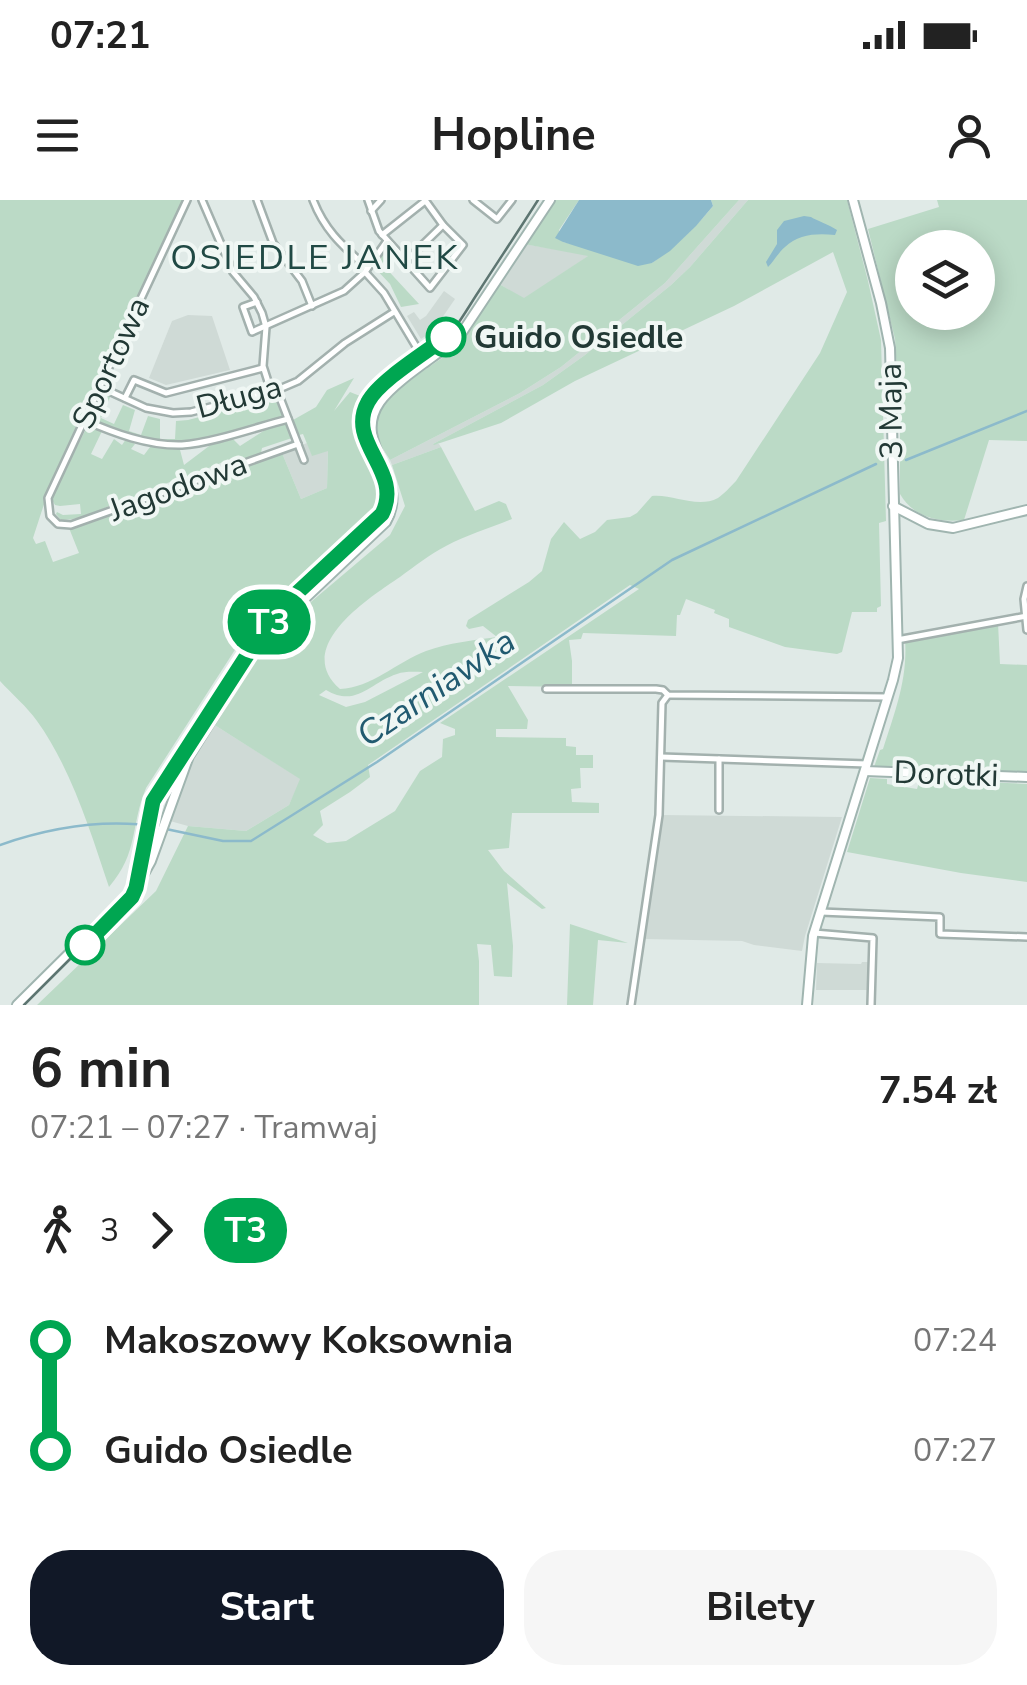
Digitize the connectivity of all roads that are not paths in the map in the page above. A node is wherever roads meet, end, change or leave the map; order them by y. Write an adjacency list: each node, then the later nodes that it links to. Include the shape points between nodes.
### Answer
1 (186, 200): 23 (street, Sportowa)
2 (202, 200): 17 (street, via 233,272)
3 (257, 200): 18 (street, via 273,243)
4 (314, 200): 16 (street, via 322,222)
5 (368, 200): 12 (street)
6 (382, 200): 12 (street)
7 (473, 200): 8 (street, via 497,219)
8 (512, 200)
9 (550, 200): 21 (main road, via 467,325)
10 (853, 200): 30 (main road, 3 Maja, via 888,339)
11 (425, 201): 13 (street); 14 (street)
12 (371, 210): 14 (street)
13 (443, 225): 15 (street); 15 (street, via 462,245 430,288)
14 (384, 238): 15 (street); 16 (street)
15 (406, 261)
16 (366, 270): 18 (street, via 338,295); 19 (street)
17 (257, 302): 20 (street); 20 (street, via 244,307 252,332)
18 (312, 306): 20 (street)
19 (394, 312): 21 (street); 24 (street, Długa)
20 (266, 327): 22 (street)
21 (426, 364): 48 (main road, via 386,396 373,417 373,441 393,490 390,516 261,642 196,742 151,862 132,890)
22 (264, 368): 24 (street); 25 (street, Długa, via 166,392 134,380)
23 (100, 387): 25 (street, Długa); 27 (street, Sportowa)
24 (274, 390): 25 (street, Długa, via 182,413); 26 (street)
25 (125, 398)
26 (288, 419): 27 (street, Jagodowa, via 180,445 120,435); 28 (street)
27 (84, 420): 32 (street, Sportowa, via 48,498)
28 (298, 444): 29 (street); 32 (street, Jagodowa)
29 (304, 460)
30 (894, 506): 31 (main road, via 952,528); 36 (main road, 3 Maja)
31 (1027, 510)
32 (58, 524)
33 (1027, 586): 34 (street)
34 (1026, 616): 35 (street); 36 (street)
35 (1027, 630)
36 (897, 640): 39 (main road, 3 Maja)
37 (546, 689): 38 (street)
38 (668, 694): 39 (street); 40 (street)
39 (888, 698): 42 (main road, 3 Maja)
40 (661, 757): 41 (street); 49 (street)
41 (720, 758): 42 (street); 44 (street)
42 (866, 767): 43 (main road, Dorotki); 45 (main road, 3 Maja)
43 (1027, 777)
44 (718, 810)
45 (820, 912): 46 (main road, 3 Maja); 47 (street, via 940,917 940,934)
46 (814, 933): 50 (main road, 3 Maja); 51 (street, via 873,938)
47 (1027, 937)
48 (17, 1005)
49 (631, 1005)
50 (806, 1005)
51 (871, 1005)

